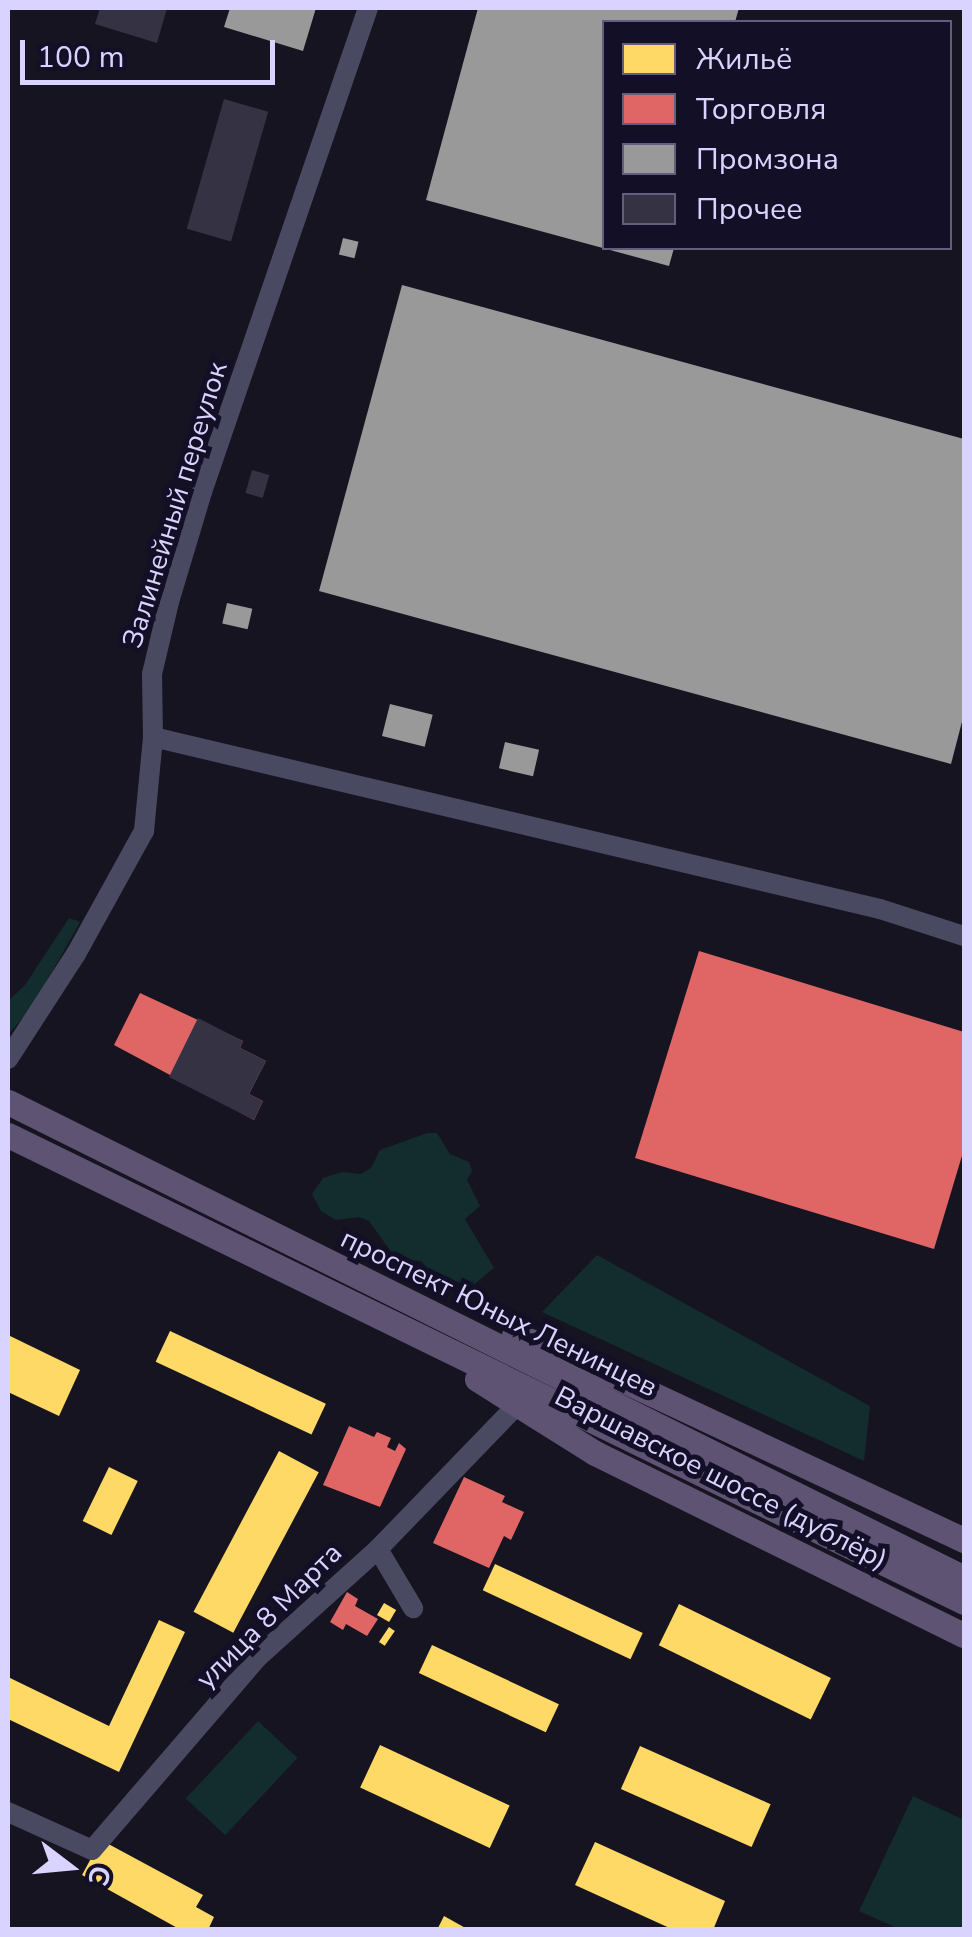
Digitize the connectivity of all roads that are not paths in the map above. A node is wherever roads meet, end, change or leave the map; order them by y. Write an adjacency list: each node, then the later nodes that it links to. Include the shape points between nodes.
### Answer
1 (368, 8): 2 (street, Залинейный переулок, via 169,602 152,674)
2 (153, 737): 3 (street, via 880,908); 4 (street, Залинейный переулок, via 144,831)
3 (964, 936)
4 (8, 1060)
5 (8, 1102): 7 (main road, проспект Юных Ленинцев)
6 (8, 1135): 8 (main road, проспект Юных Ленинцев)
7 (424, 1306): 10 (main road, Варшавское шоссе (дублёр), via 572,1356); 12 (main road, проспект Юных Ленинцев)
8 (407, 1332): 9 (main road, Варшавское шоссе (дублёр)); 13 (main road, проспект Юных Ленинцев)
9 (516, 1406): 11 (street, улица 8 Марта); 15 (main road, Варшавское шоссе (дублёр), via 596,1453)
10 (964, 1540)
11 (378, 1549): 14 (street); 16 (street, улица 8 Марта, via 257,1658 92,1850)
12 (964, 1578)
13 (964, 1602)
14 (413, 1608)
15 (964, 1635)
16 (8, 1812)

